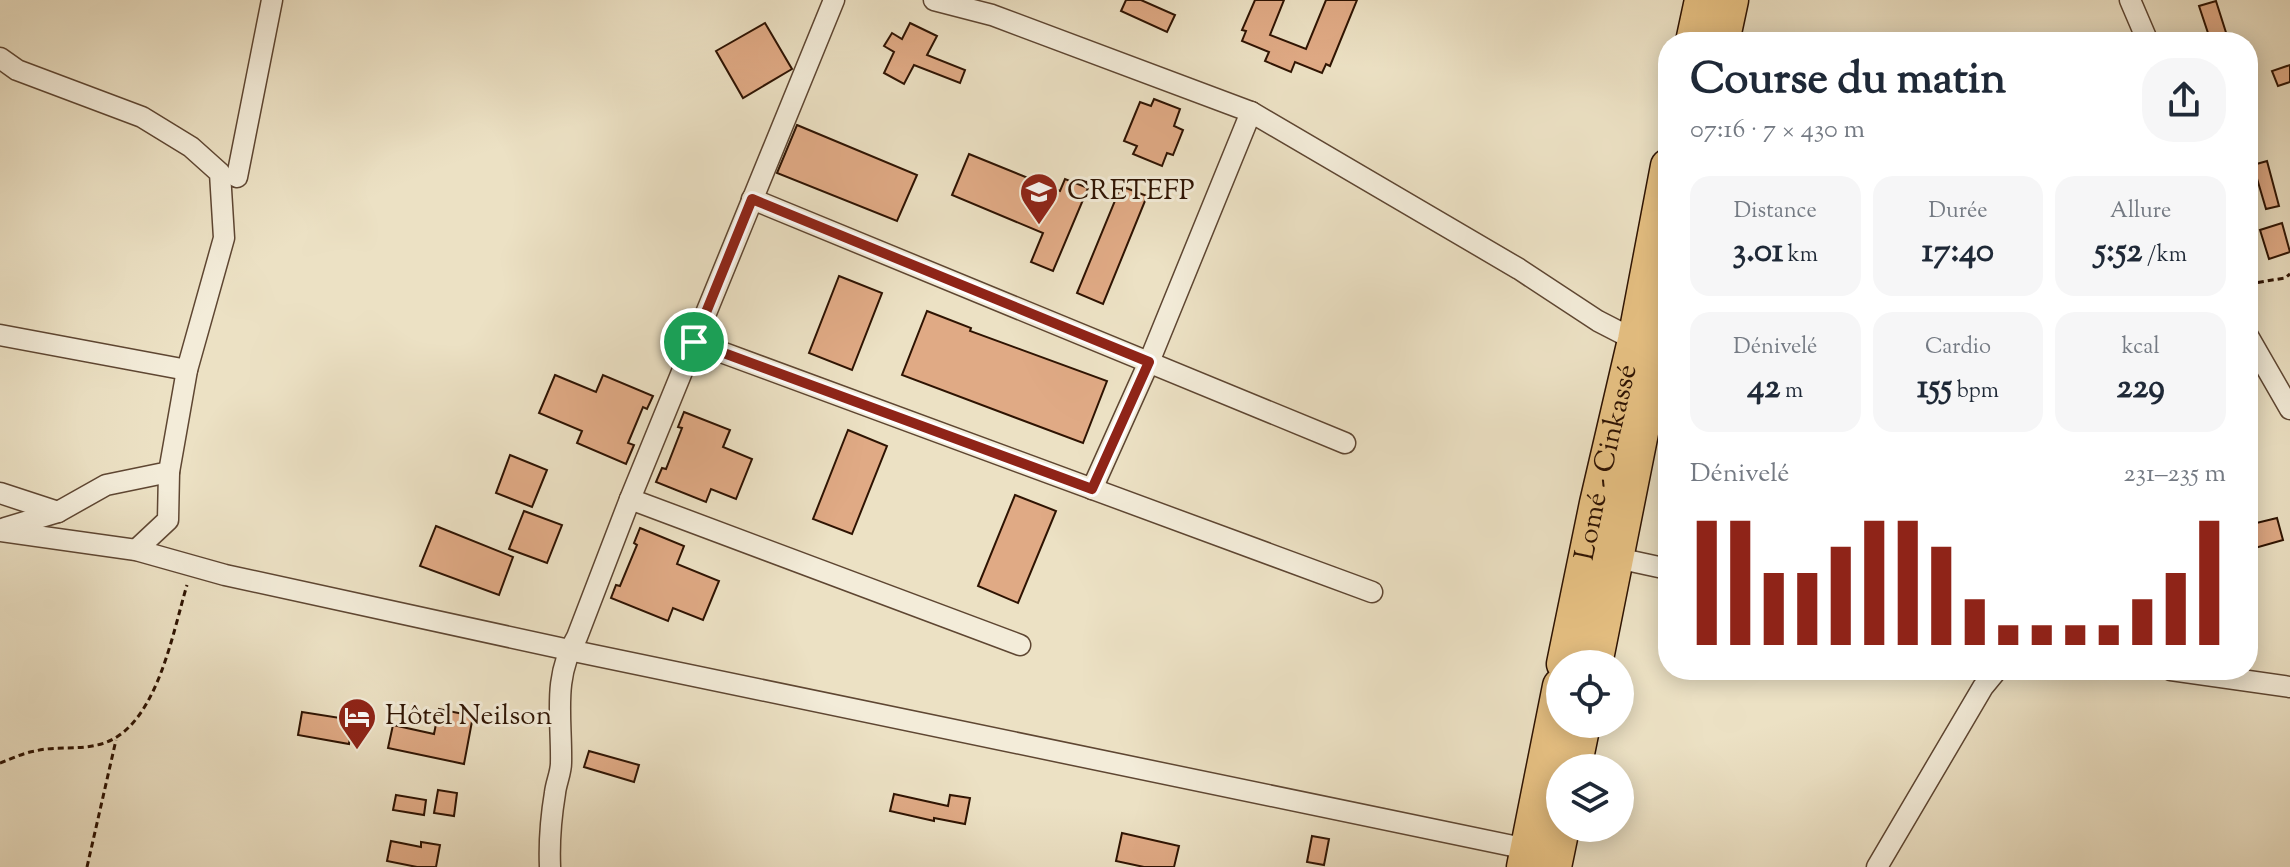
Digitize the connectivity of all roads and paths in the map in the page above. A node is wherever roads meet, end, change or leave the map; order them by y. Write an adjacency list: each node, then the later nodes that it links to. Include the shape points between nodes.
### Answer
1 (272, 0): 12 (street)
2 (834, 0): 13 (street)
3 (934, 0): 11 (street, via 992,15)
4 (1702, 0): 7 (highway)
5 (1731, 0): 8 (highway)
6 (2130, 0): 9 (street)
7 (1695, 32)
8 (1724, 32)
9 (2144, 32)
10 (0, 58): 23 (street, via 17,70 142,117 191,147 220,173 224,238)
11 (1251, 112): 20 (street, via 1598,321); 22 (street)
12 (237, 177)
13 (752, 199): 19 (street); 22 (street)
14 (1658, 250): 20 (highway, Lomé - Cinkassé)
15 (2290, 274): 16 (path)
16 (2258, 282)
17 (1658, 319): 20 (highway, Lomé - Cinkassé)
18 (0, 335): 23 (street)
19 (694, 342): 27 (street); 29 (street)
20 (1647, 343): 33 (highway, Lomé - Cinkassé); 39 (highway, Lomé - Cinkassé, via 1597,503)
21 (2258, 353): 24 (street)
22 (1149, 362): 25 (street); 27 (street)
23 (187, 370): 26 (street)
24 (2290, 409)
25 (1345, 443)
26 (169, 472): 30 (street, via 106,485); 32 (street, via 168,520)
27 (1092, 489): 36 (street)
28 (0, 493): 30 (street)
29 (630, 499): 37 (street); 38 (street)
30 (58, 512): 31 (street)
31 (0, 530): 32 (street)
32 (136, 550): 34 (street)
33 (1617, 558): 35 (street); 40 (highway, Lomé - Cinkassé)
34 (192, 566): 38 (street); 45 (path, via 154,691)
35 (1658, 567)
36 (1372, 592)
37 (1020, 645)
38 (569, 650): 48 (street); 50 (street, via 559,685 561,765)
39 (1567, 650)
40 (1598, 650)
41 (1989, 680): 51 (street)
42 (2241, 680): 43 (street)
43 (2290, 687)
44 (1553, 738): 48 (highway)
45 (116, 740): 46 (path, via 35,751); 49 (path)
46 (0, 763)
47 (1551, 842): 48 (highway)
48 (1535, 861)
49 (87, 867)
50 (550, 867)
51 (1877, 867)

